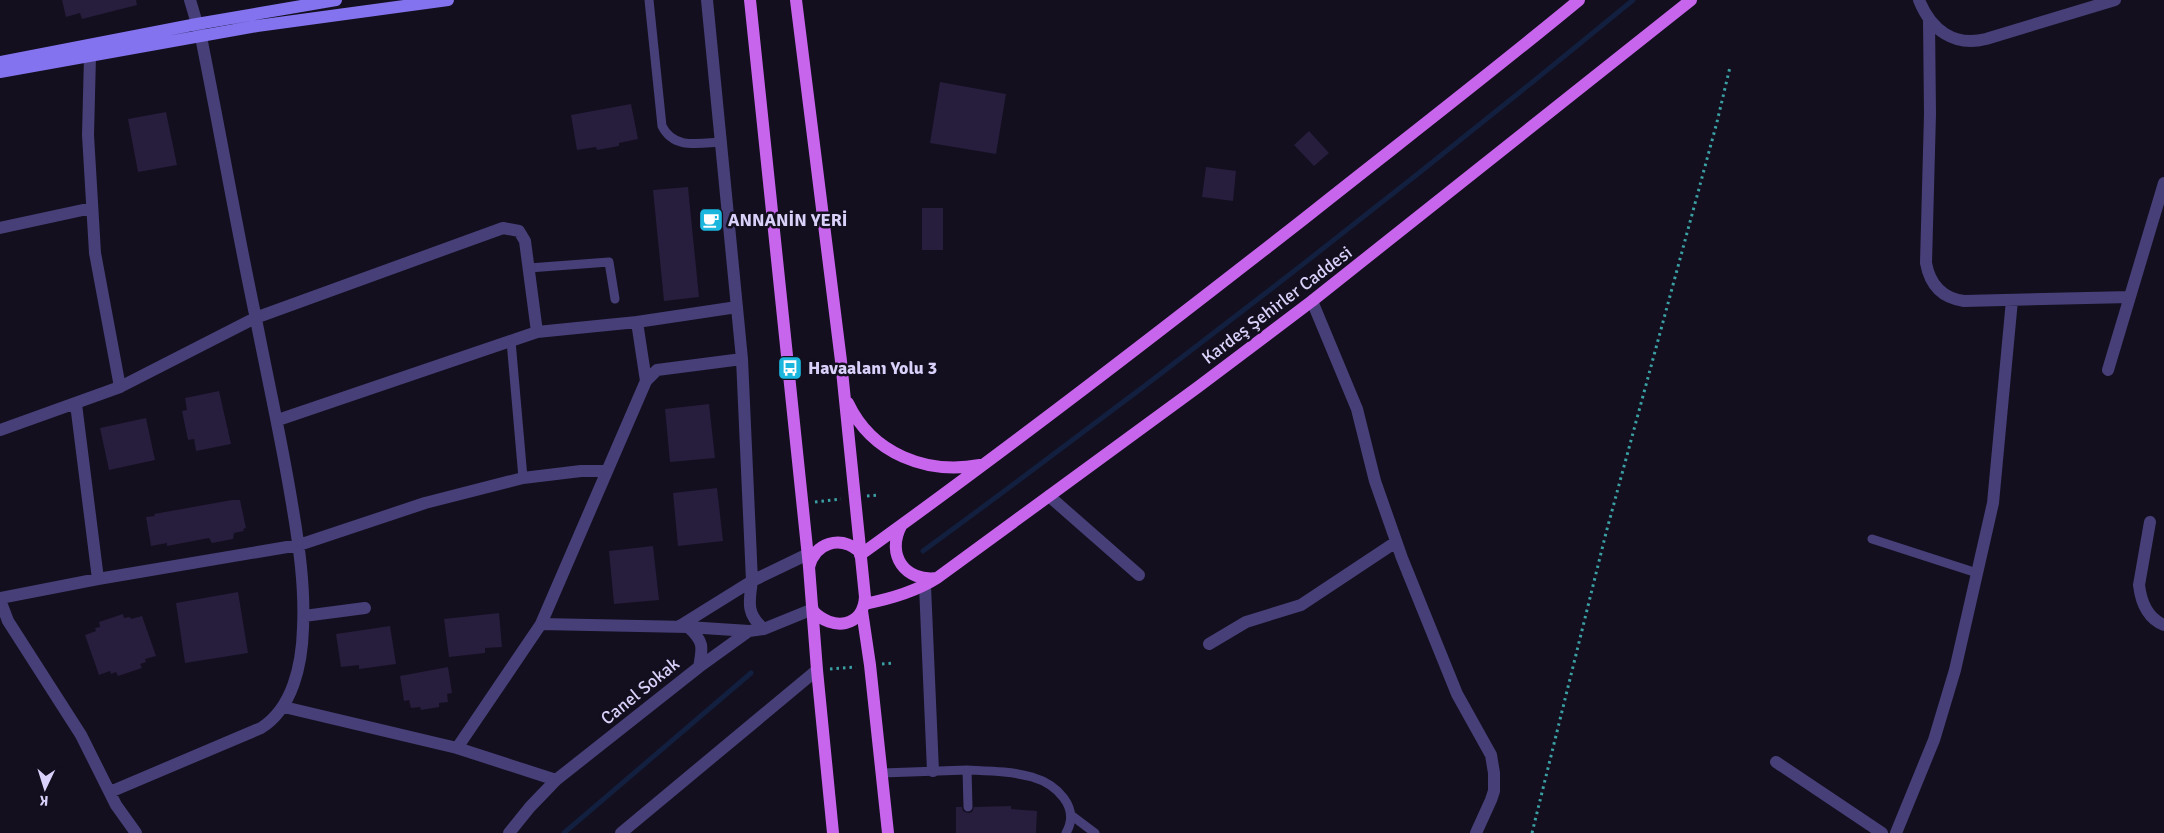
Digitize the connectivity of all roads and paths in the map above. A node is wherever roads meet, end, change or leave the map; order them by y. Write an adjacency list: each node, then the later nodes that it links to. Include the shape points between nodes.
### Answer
1 (190, 0): 13 (street)
2 (336, 0): 13 (street)
3 (448, 0): 14 (street, via 257,26)
4 (649, 0): 19 (lane, via 665,133 684,144)
5 (707, 0): 19 (street)
6 (750, 0): 47 (main road)
7 (796, 0): 37 (main road)
8 (1578, 0): 41 (main road, via 1199,301)
9 (1692, 0): 26 (main road, Kardeş Şehirler Caddesi)
10 (1919, 0): 12 (street)
11 (2115, 0): 12 (street, via 1969,42 1952,38 1935,28)
12 (1929, 20): 27 (street, via 1928,272 1936,288 1956,300)
13 (197, 24): 14 (street); 16 (street)
14 (202, 37): 15 (street); 29 (street)
15 (90, 56): 18 (street); 21 (street, via 88,135)
16 (0, 62)
17 (1730, 67): 95 (path, via 1718,122 1606,533)
18 (0, 72)
19 (722, 142): 28 (street)
20 (2164, 183): 24 (street)
21 (92, 208): 22 (street); 36 (street, via 95,252)
22 (0, 228)
23 (529, 268): 25 (lane, via 609,262); 29 (street, via 525,241 519,231 502,228); 31 (street)
24 (2130, 297): 27 (street); 34 (street)
25 (615, 299)
26 (1312, 300): 45 (main road, Kardeş Şehirler Caddesi); 51 (street, via 1357,408 1375,481)
27 (2012, 300): 56 (street, via 1992,503)
28 (737, 308): 30 (street); 33 (street)
29 (255, 318): 36 (street); 39 (street)
30 (637, 322): 31 (street); 35 (street)
31 (537, 332): 32 (street)
32 (511, 341): 39 (street); 43 (lane)
33 (742, 359): 35 (street, via 657,370); 60 (street)
34 (2108, 370)
35 (646, 381): 42 (street)
36 (120, 387): 38 (street)
37 (845, 396): 41 (main road, via 868,433 904,458 950,469); 46 (main road)
38 (76, 404): 40 (street); 59 (street)
39 (278, 420): 52 (street)
40 (0, 430)
41 (982, 465): 49 (main road)
42 (607, 471): 43 (street); 67 (street)
43 (523, 478): 52 (street, via 425,503)
44 (879, 495): 46 (path)
45 (1050, 496): 57 (street); 58 (main road, Kardeş Şehirler Caddesi)
46 (855, 497): 47 (path); 53 (main road)
47 (804, 503): 54 (main road)
48 (2150, 522): 68 (street, via 2140,595 2147,611)
49 (901, 526): 53 (main road); 58 (main road, via 895,550 902,564 914,575)
50 (1872, 539): 56 (lane)
51 (1396, 542): 72 (street, via 1301,605 1246,622); 94 (street, via 1458,694 1491,755 1494,790)
52 (299, 545): 59 (street); 66 (street)
53 (859, 553): 55 (main road, via 847,544 831,543 818,549); 63 (main road)
54 (808, 554): 55 (main road); 60 (street)
55 (809, 568): 65 (main road)
56 (1977, 572): 97 (street, via 1955,670 1934,740)
57 (1139, 575)
58 (938, 578): 61 (main road, Kardeş Şehirler Caddesi)
59 (98, 579): 62 (street)
60 (752, 581): 69 (street); 70 (street, via 749,601 753,620)
61 (925, 586): 63 (main road, Kardeş Şehirler Caddesi); 81 (street)
62 (0, 599): 84 (street, via 8,621 81,735)
63 (863, 607): 65 (main road, via 851,621 837,624 824,620); 74 (main road)
64 (365, 608): 66 (street)
65 (813, 610): 70 (street, Canel Sokak); 76 (main road)
66 (304, 616): 77 (street, via 299,658)
67 (541, 624): 69 (street); 78 (street)
68 (2164, 624)
69 (683, 627): 71 (street); 75 (street, via 699,636 702,649)
70 (764, 629): 71 (street, Canel Sokak)
71 (749, 631): 75 (street, Canel Sokak)
72 (1209, 644)
73 (894, 663): 74 (path)
74 (870, 666): 76 (path); 82 (main road)
75 (698, 667): 83 (street, Canel Sokak)
76 (817, 670): 89 (street); 90 (main road)
77 (284, 707): 78 (street); 84 (street, via 261,728)
78 (457, 748): 83 (street)
79 (1776, 762): 96 (street)
80 (967, 770): 81 (lane); 85 (lane); 86 (lane, via 1001,771 1034,778 1054,788 1066,799)
81 (933, 771): 82 (lane)
82 (882, 773): 91 (main road)
83 (556, 780): 88 (street, Canel Sokak)
84 (110, 792): 87 (street)
85 (968, 807)
86 (1071, 815): 92 (lane); 93 (lane)
87 (136, 833)
88 (509, 833)
89 (621, 833)
90 (833, 833)
91 (888, 833)
92 (1066, 833)
93 (1095, 833)
94 (1476, 833)
95 (1532, 833)
96 (1882, 833)
97 (1896, 833)

